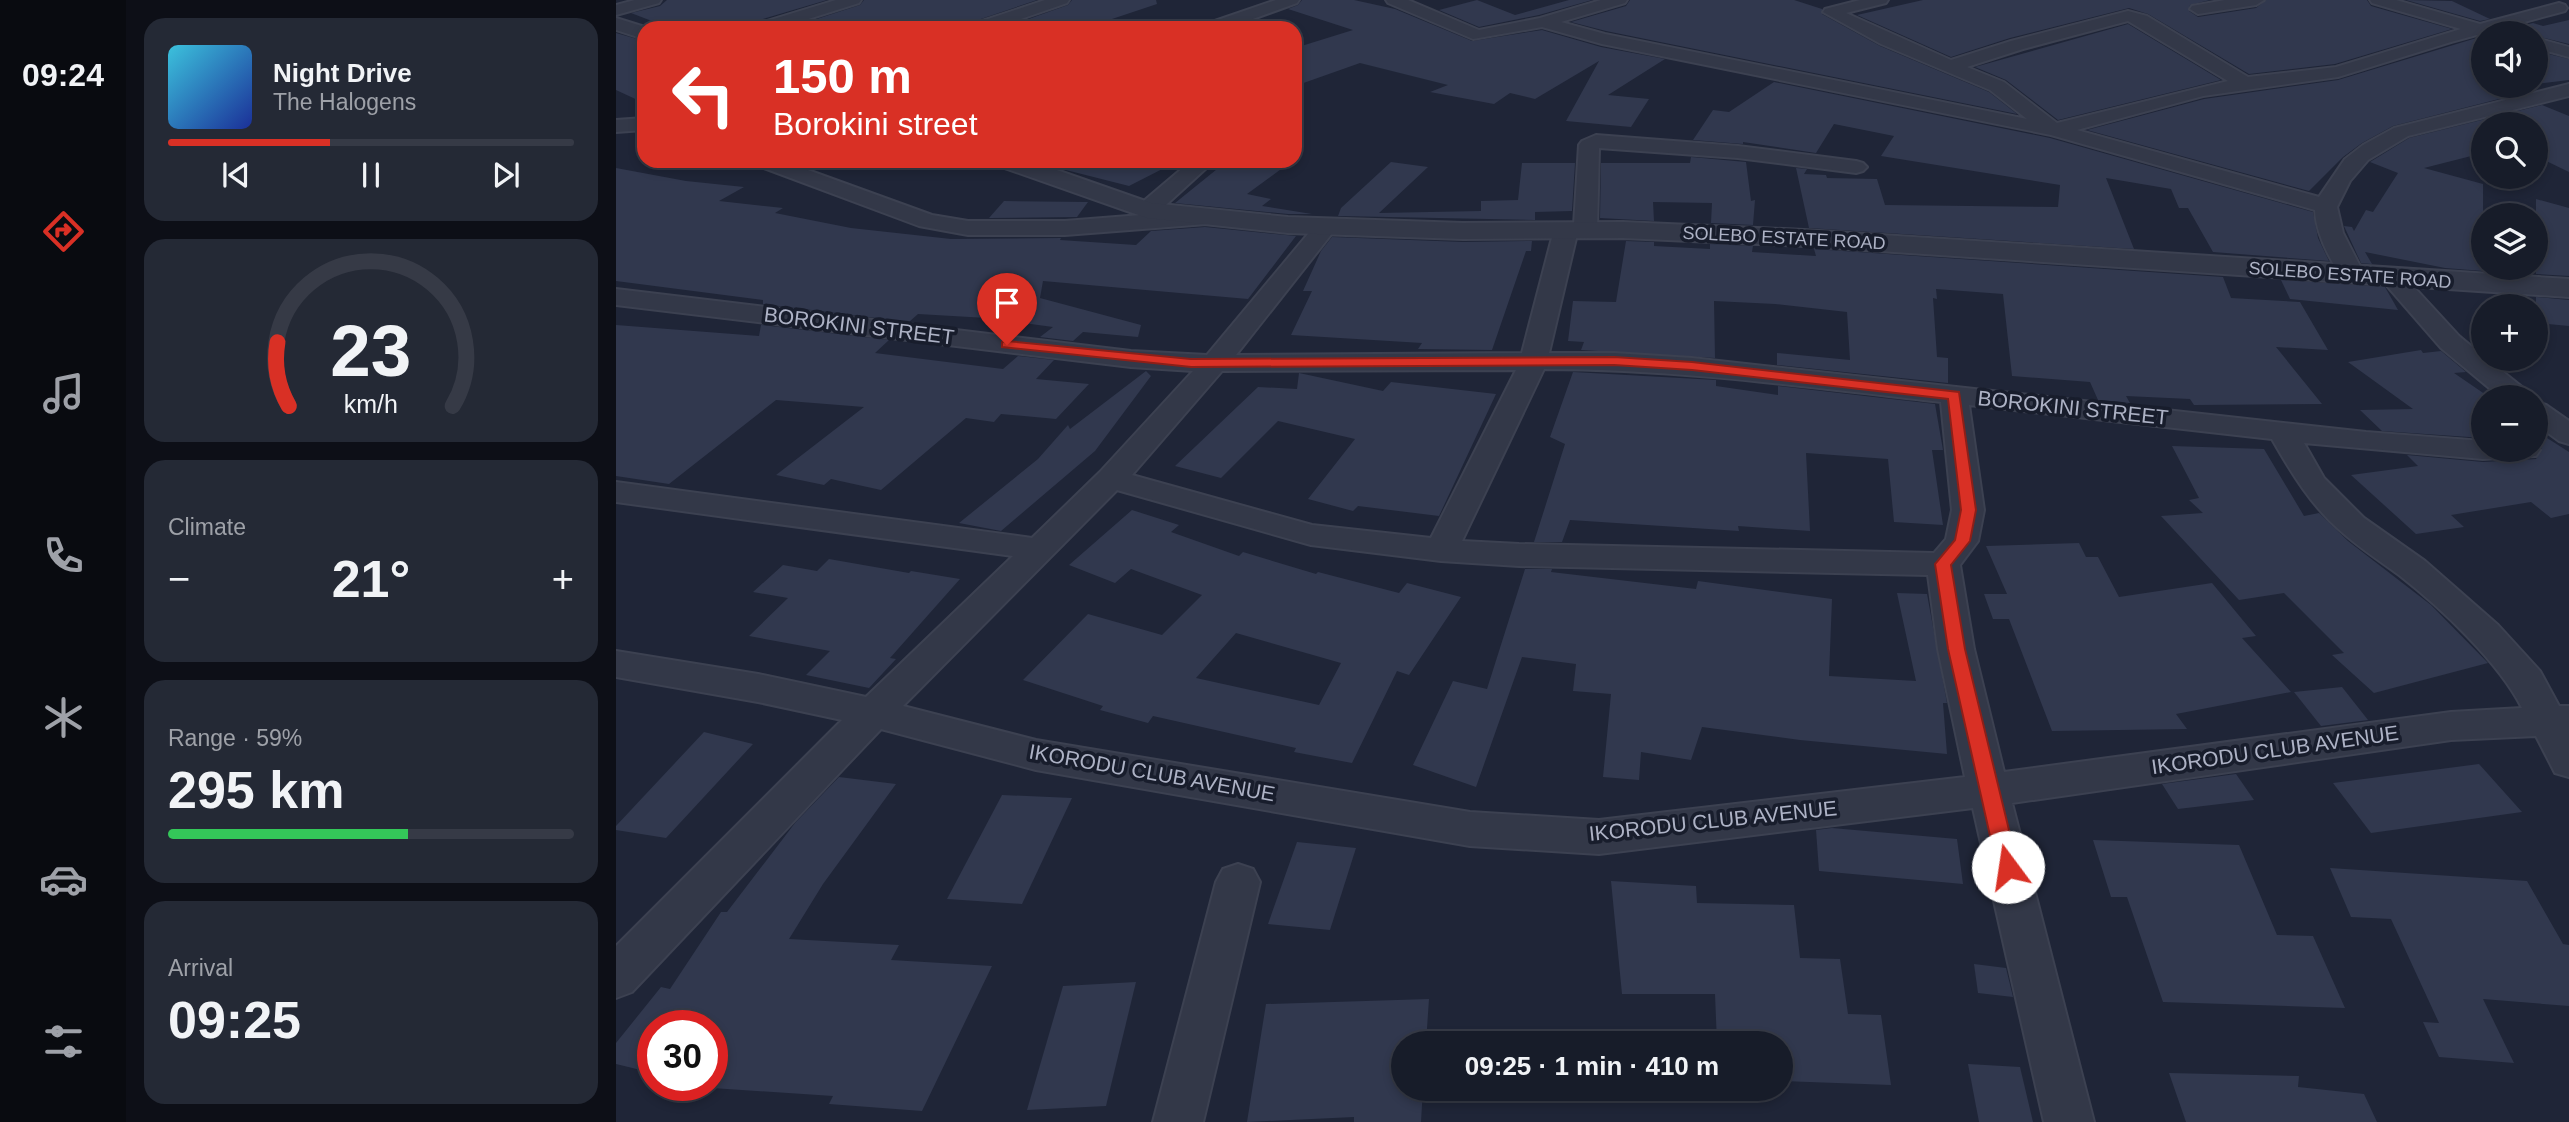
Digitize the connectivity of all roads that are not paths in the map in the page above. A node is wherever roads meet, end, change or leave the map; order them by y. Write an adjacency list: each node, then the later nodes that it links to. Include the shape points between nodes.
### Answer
1 (653, 0): 13 (street)
2 (853, 0): 14 (street)
3 (1061, 0): 15 (street)
4 (1291, 0): 16 (street)
5 (1394, 0): 18 (street, via 1473,34)
6 (1619, 0): 10 (street)
7 (1880, 0): 25 (street, via 1831,12)
8 (2256, 0): 12 (street)
9 (2378, 0): 20 (street)
10 (1594, 3): 18 (street)
11 (2560, 8): 17 (street)
12 (2198, 9)
13 (616, 10)
14 (785, 21)
15 (1000, 21)
16 (1232, 21)
17 (2520, 21)
18 (1543, 22): 30 (street, via 1615,42)
19 (616, 24): 21 (street)
20 (2471, 26)
21 (637, 31)
22 (2471, 36): 26 (street, via 2337,72)
23 (2548, 46): 24 (street)
24 (2569, 52)
25 (1952, 66): 26 (street, via 2128,16); 30 (street, via 1997,86)
26 (2245, 83): 30 (street)
27 (2569, 90): 35 (street, via 2401,132 2375,144 2354,159)
28 (637, 124): 29 (street)
29 (616, 126)
30 (2054, 130): 35 (street)
31 (1856, 167): 39 (street, via 1596,141 1589,145)
32 (782, 168): 37 (street, via 928,221 968,228 1065,228)
33 (1028, 168): 36 (street, SOLEBO ESTATE ROAD)
34 (1196, 168): 36 (street)
35 (2326, 206): 40 (street, via 2332,234)
36 (1147, 210): 37 (street, SOLEBO ESTATE ROAD)
37 (1207, 217): 38 (street, SOLEBO ESTATE ROAD)
38 (1326, 227): 39 (street, SOLEBO ESTATE ROAD); 45 (street)
39 (1575, 230): 40 (street, SOLEBO ESTATE ROAD, via 1804,238); 44 (street)
40 (2352, 274): 41 (street, SOLEBO ESTATE ROAD)
41 (2393, 279): 42 (street, SOLEBO ESTATE ROAD); 46 (street, via 2450,342)
42 (2569, 288)
43 (616, 298): 45 (street, BOROKINI STREET, via 1046,350)
44 (1534, 361): 45 (street, BOROKINI STREET); 47 (street, BOROKINI STREET, via 1692,366); 57 (street)
45 (1216, 362): 54 (street)
46 (2502, 385)
47 (1954, 395): 49 (street, BOROKINI STREET); 58 (street, via 1968,510 1962,541)
48 (2548, 420): 50 (street)
49 (2282, 430): 53 (street, BOROKINI STREET); 61 (street, via 2312,483 2353,525 2413,569 2485,634)
50 (2569, 435)
51 (2569, 445): 52 (street)
52 (2548, 448)
53 (2471, 449)
54 (1111, 479): 56 (street); 57 (street, via 1311,535)
55 (616, 492): 56 (street)
56 (1038, 549): 60 (street)
57 (1441, 550): 58 (street)
58 (1943, 564): 63 (street, via 1956,649)
59 (616, 664): 60 (street, IKORODU CLUB AVENUE)
60 (873, 713): 63 (street, IKORODU CLUB AVENUE, via 1036,755 1470,829 1599,837); 65 (street)
61 (2558, 720): 62 (street); 63 (street, IKORODU CLUB AVENUE, via 2451,726)
62 (2569, 762)
63 (1989, 790): 67 (street)
64 (1238, 882): 66 (street)
65 (616, 977)
66 (1178, 1122)
67 (2069, 1122)

